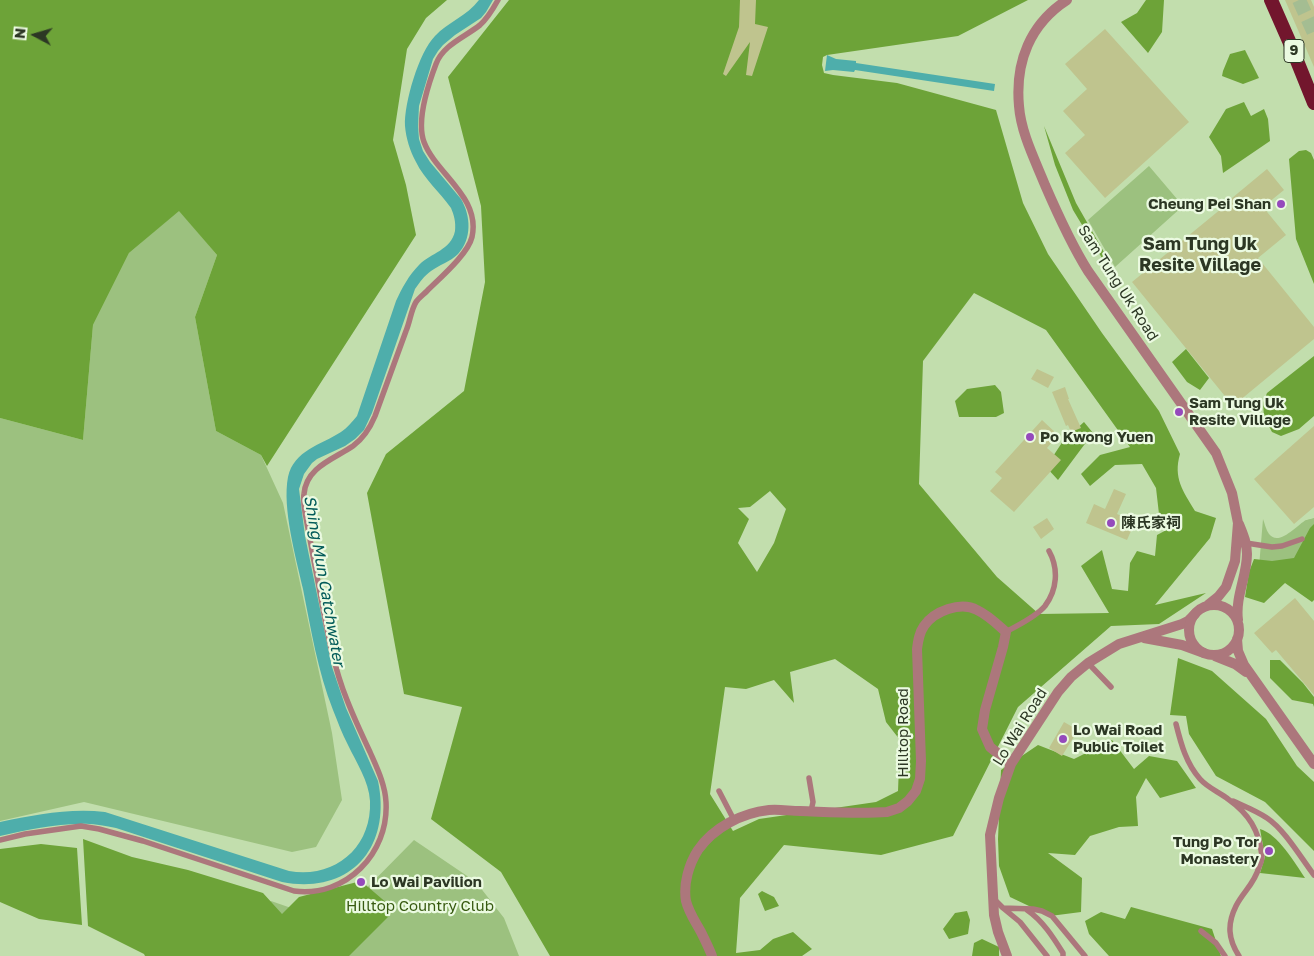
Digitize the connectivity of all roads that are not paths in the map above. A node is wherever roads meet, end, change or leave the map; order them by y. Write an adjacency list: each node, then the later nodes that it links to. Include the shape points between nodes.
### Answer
1 (498, 0): 27 (lane, via 482,23 440,55 424,104 424,141 431,156 468,204 473,235 470,244 415,303 370,428 354,446 311,474 304,488 308,530 336,668 382,779 385,794 385,822 375,850 362,867 337,886 302,893 143,841 88,827 62,828)
2 (1067, 0): 5 (street, Sam Tung Uk Road, via 1042,20 1024,53 1018,106 1023,128 1074,249 1216,453 1232,493)
3 (1271, 0): 4 (highway, 9)
4 (1314, 103)
5 (1238, 523): 7 (street, Sam Tung Uk Road); 9 (street, Sam Tung Uk Road, via 1229,580 1218,597)
6 (1302, 539): 7 (lane, via 1272,547)
7 (1246, 544): 11 (street, Sam Tung Uk Road, via 1246,564 1238,600)
8 (1048, 551): 12 (lane, via 1054,560 1056,573 1053,592 1044,607)
9 (1208, 605): 10 (street); 11 (street, via 1225,607)
10 (1195, 614): 13 (street, Lo Wai Road, via 1182,624); 15 (street, via 1190,624 1190,636 1195,646)
11 (1239, 624): 14 (street)
12 (1006, 632): 20 (street, via 982,729 990,746); 25 (street, Hilltop Road, via 976,609 962,607 936,615 924,625 917,649 921,760 916,791 899,808 887,812)
13 (1134, 639): 15 (street, Lo Wai Road, via 1146,638); 16 (street, Lo Wai Road)
14 (1237, 639): 15 (street, via 1230,650); 17 (street, via 1244,665)
15 (1208, 654): 17 (street, Lo Wai Road, via 1235,664)
16 (1088, 663): 18 (lane); 20 (street, Lo Wai Road, via 1058,692)
17 (1257, 684): 21 (street)
18 (1111, 687)
19 (1176, 724): 24 (lane, via 1192,768 1202,781)
20 (1011, 764): 29 (street, Lo Wai Road, via 990,835)
21 (1314, 764)
22 (809, 778): 25 (lane, via 813,802)
23 (719, 791): 26 (lane)
24 (1228, 799): 28 (lane, via 1269,819); 40 (lane, via 1250,820 1262,858 1257,875 1236,905 1230,922 1230,936)
25 (811, 811): 26 (street, Hilltop Road, via 769,810)
26 (734, 820): 34 (street, Hilltop Road, via 702,844 692,859 687,879 688,909)
27 (0, 840)
28 (1314, 876)
29 (992, 896): 30 (lane); 35 (street, Lo Wai Road, via 998,932)
30 (1003, 908): 31 (lane); 36 (lane, via 1020,922)
31 (1025, 909): 33 (lane, via 1042,911 1054,918); 37 (lane, via 1035,915 1054,938)
32 (1201, 931): 39 (lane, via 1216,943)
33 (1080, 953): 38 (lane)
34 (712, 956)
35 (1007, 956)
36 (1047, 956)
37 (1063, 956)
38 (1085, 956)
39 (1225, 956)
40 (1239, 956)

